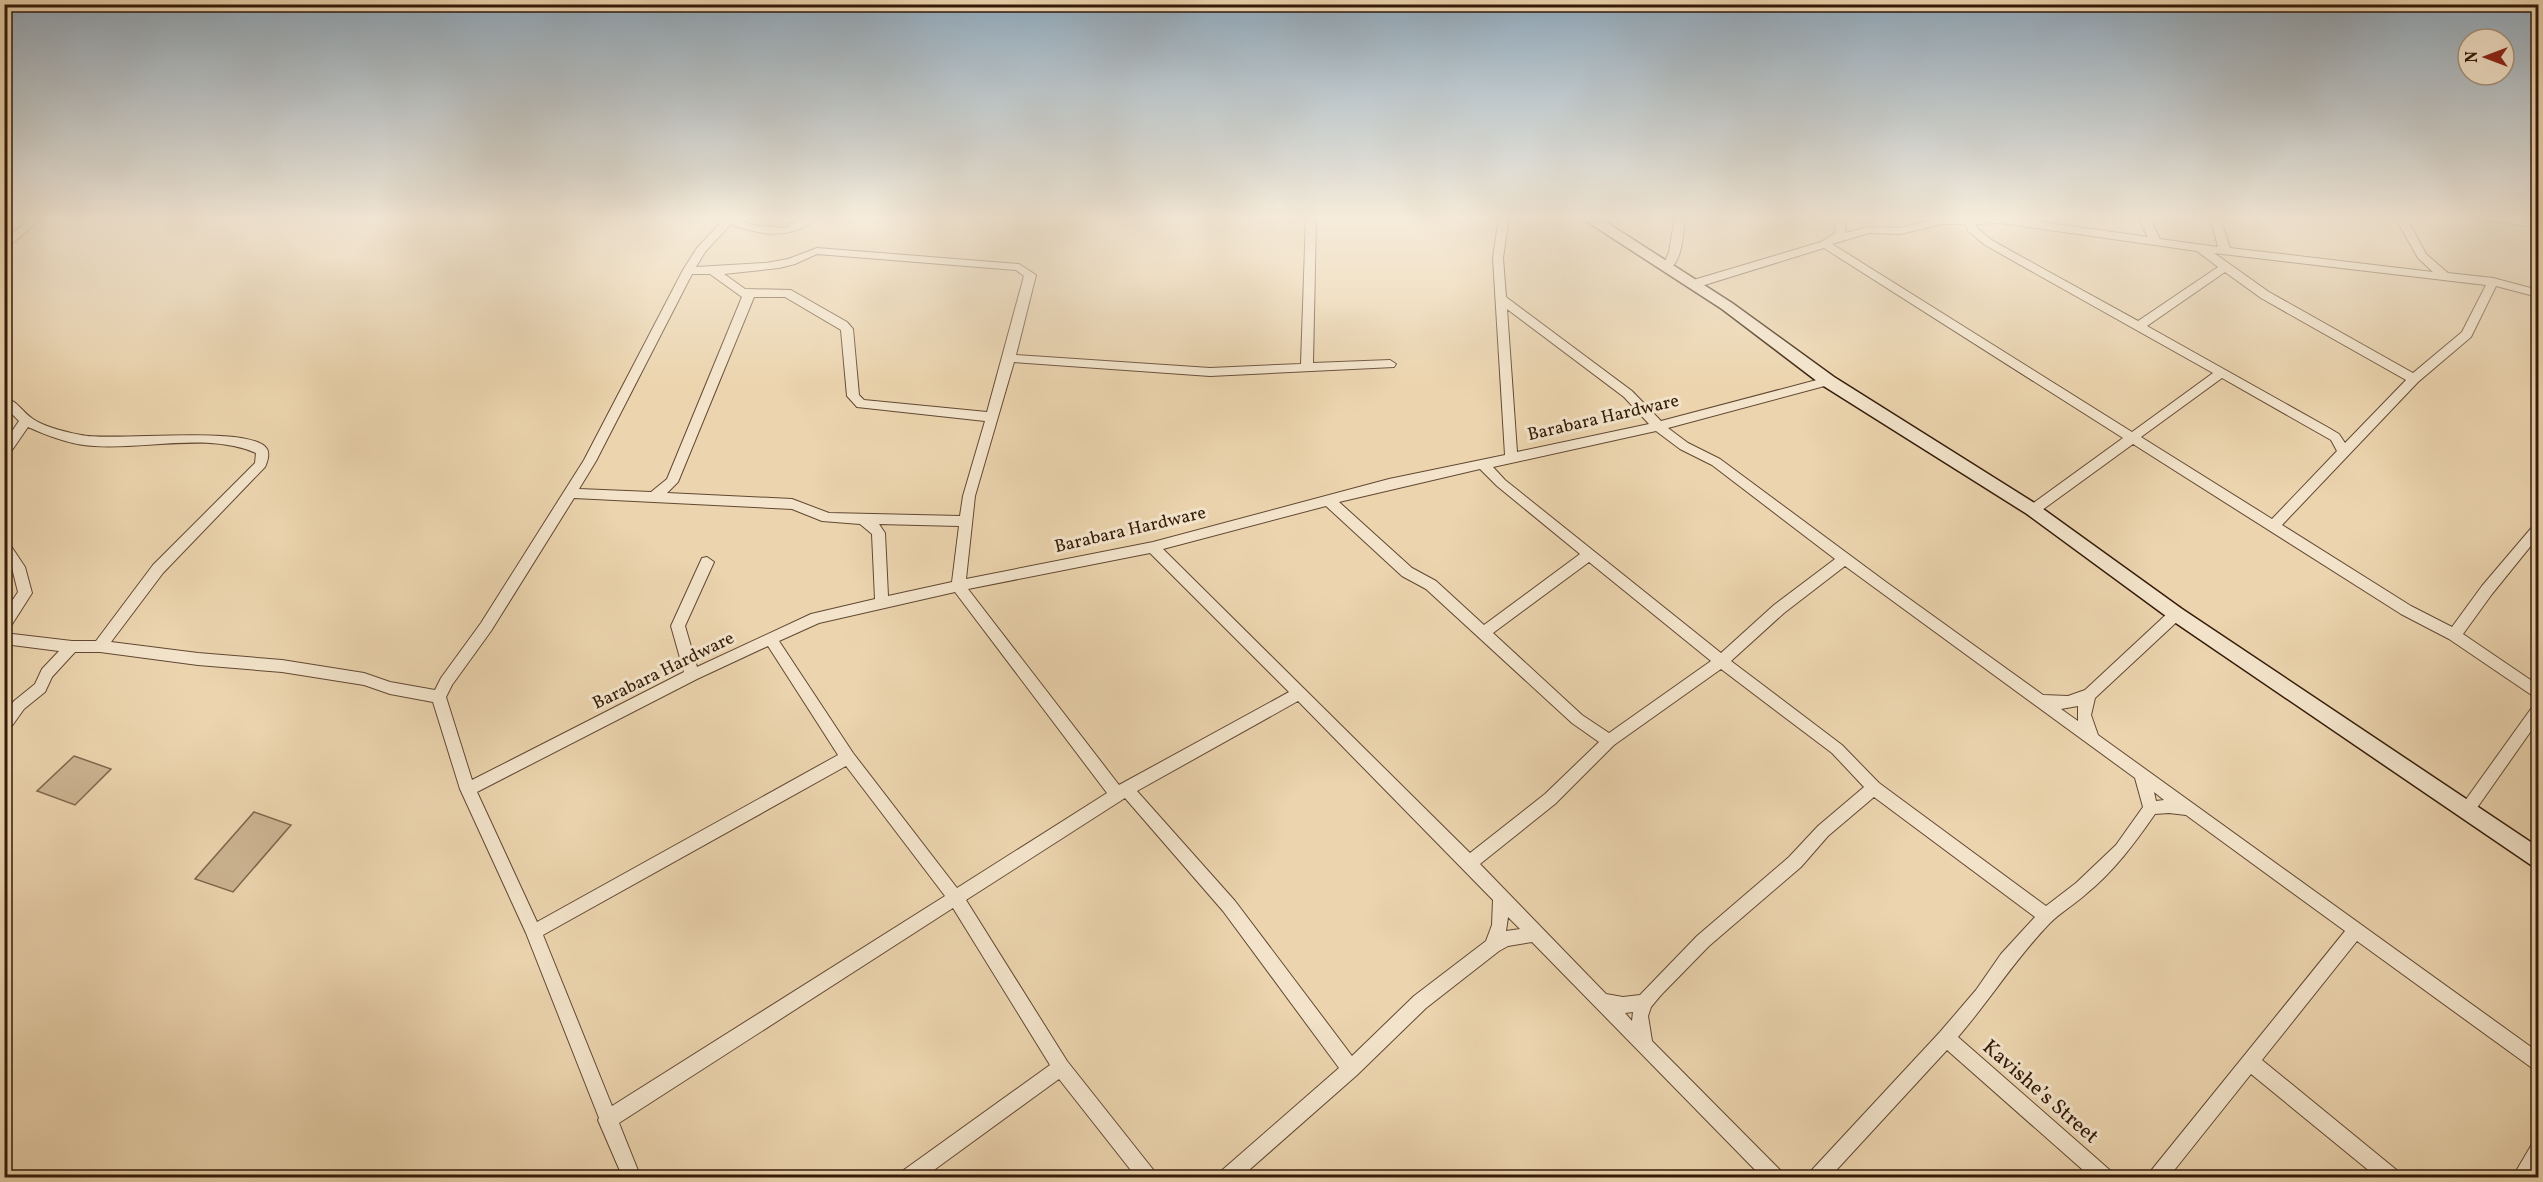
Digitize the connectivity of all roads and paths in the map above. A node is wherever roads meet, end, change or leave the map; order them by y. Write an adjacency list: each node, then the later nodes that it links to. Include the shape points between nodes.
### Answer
1 (687, 272): 38 (street)
2 (714, 272): 18 (street, via 739,292)
3 (1025, 272): 21 (street, via 1029,276)
4 (1310, 272): 23 (street)
5 (1499, 272): 19 (street)
6 (1677, 272): 16 (street)
7 (1732, 272): 16 (street)
8 (1877, 272): 33 (street)
9 (2041, 272): 20 (street)
10 (2218, 272): 20 (street)
11 (2233, 272): 25 (street, via 2283,306)
12 (2400, 272): 14 (street)
13 (2440, 272): 14 (street)
14 (2446, 278): 15 (street)
15 (2493, 282): 17 (street); 25 (street, via 2468,334)
16 (1694, 284): 26 (street)
17 (2538, 293)
18 (750, 294): 28 (street, via 787,292 843,325 847,329 853,396 861,404); 39 (street, via 672,483)
19 (1500, 298): 30 (street, via 1628,394); 36 (street)
20 (2138, 327): 24 (street)
21 (1009, 358): 23 (street, via 1210,372); 28 (street)
22 (1390, 364): 23 (street)
23 (1307, 366)
24 (2221, 373): 31 (street); 33 (street)
25 (2414, 379): 32 (street)
26 (1828, 381): 30 (street, Barabara Hardware); 41 (street)
27 (4, 401): 29 (street)
28 (992, 417): 43 (street)
29 (26, 420): 35 (street); 60 (street, via 75,440 236,441 262,451 261,464 158,569)
30 (1658, 426): 36 (street, Barabara Hardware); 50 (street, via 1684,446 1716,462)
31 (2325, 431): 32 (street); 34 (street)
32 (2362, 432): 34 (street)
33 (2133, 438): 41 (street); 44 (street)
34 (2343, 451): 44 (street)
35 (4, 453)
36 (1511, 457): 37 (street, Barabara Hardware)
37 (1488, 462): 40 (street, Barabara Hardware); 49 (street, via 1486,468 1491,474)
38 (571, 493): 39 (street); 67 (street)
39 (654, 498): 42 (street, via 792,504 826,517)
40 (1329, 501): 47 (street, Barabara Hardware); 56 (street, via 1407,572 1431,585)
41 (2033, 510): 54 (street)
42 (860, 519): 43 (street); 53 (street, via 875,527 878,534)
43 (964, 521): 52 (street)
44 (2274, 525): 57 (street, via 2406,610)
45 (2538, 529): 48 (street)
46 (4, 547): 55 (street, via 18,567 25,593)
47 (1153, 547): 52 (street, Barabara Hardware); 65 (street)
48 (2531, 547): 57 (street)
49 (1590, 554): 56 (street); 62 (street)
50 (1844, 559): 62 (street, via 1779,609); 68 (street)
51 (707, 562): 63 (street, via 678,626)
52 (958, 586): 53 (street, Barabara Hardware); 77 (street)
53 (882, 603): 59 (street, Barabara Hardware, via 816,618)
54 (2176, 614): 66 (street); 80 (street)
55 (4, 625)
56 (1484, 633): 72 (street, via 1577,718)
57 (2454, 635): 64 (street)
58 (4, 638): 61 (street)
59 (771, 640): 63 (street, Barabara Hardware); 73 (street)
60 (100, 646): 61 (street); 67 (street, via 282,666 364,679)
61 (72, 647): 70 (street)
62 (1721, 662): 72 (street); 75 (street, via 1837,749)
63 (692, 675): 76 (street, Barabara Hardware)
64 (2538, 692)
65 (1298, 694): 77 (street); 82 (street)
66 (2090, 694): 68 (street, via 2079,702); 71 (street, via 2083,717)
67 (439, 697): 76 (street)
68 (2040, 700): 71 (street)
69 (2538, 710): 80 (street)
70 (4, 726)
71 (2092, 738): 74 (street)
72 (1609, 741): 82 (street, via 1550,799)
73 (848, 757): 83 (street); 87 (street)
74 (2141, 774): 78 (street); 79 (street)
75 (1874, 788): 85 (street); 91 (street, via 1823,831 1796,862 1703,941)
76 (468, 789): 87 (street)
77 (1122, 792): 83 (street); 97 (street, via 1229,906)
78 (2151, 808): 79 (street); 85 (street, via 2121,850)
79 (2189, 809): 86 (street)
80 (2467, 810): 81 (street)
81 (2538, 858)
82 (1469, 863): 84 (street)
83 (955, 897): 96 (street); 98 (street)
84 (1501, 898): 88 (street); 89 (street, via 1500,925)
85 (2046, 916): 92 (street)
86 (2356, 930): 94 (street); 95 (street)
87 (534, 932): 98 (street)
88 (1534, 934): 89 (street, via 1504,939); 90 (street)
89 (1493, 946): 97 (street, via 1420,1002)
90 (1603, 1002): 91 (street); 93 (street)
91 (1644, 1003): 93 (street, via 1640,1027)
92 (1946, 1038): 105 (street); 106 (street, Kavishe’s Street)
93 (1644, 1042): 104 (street)
94 (2249, 1061): 107 (street); 108 (street)
95 (2538, 1062)
96 (1060, 1067): 101 (street); 102 (street)
97 (1351, 1069): 103 (street)
98 (608, 1120): 100 (street)
99 (2538, 1150): 109 (street)
100 (632, 1178)
101 (907, 1178)
102 (1149, 1178)
103 (1226, 1178)
104 (1776, 1178)
105 (1816, 1178)
106 (2106, 1178)
107 (2156, 1178)
108 (2393, 1178)
109 (2521, 1178)

